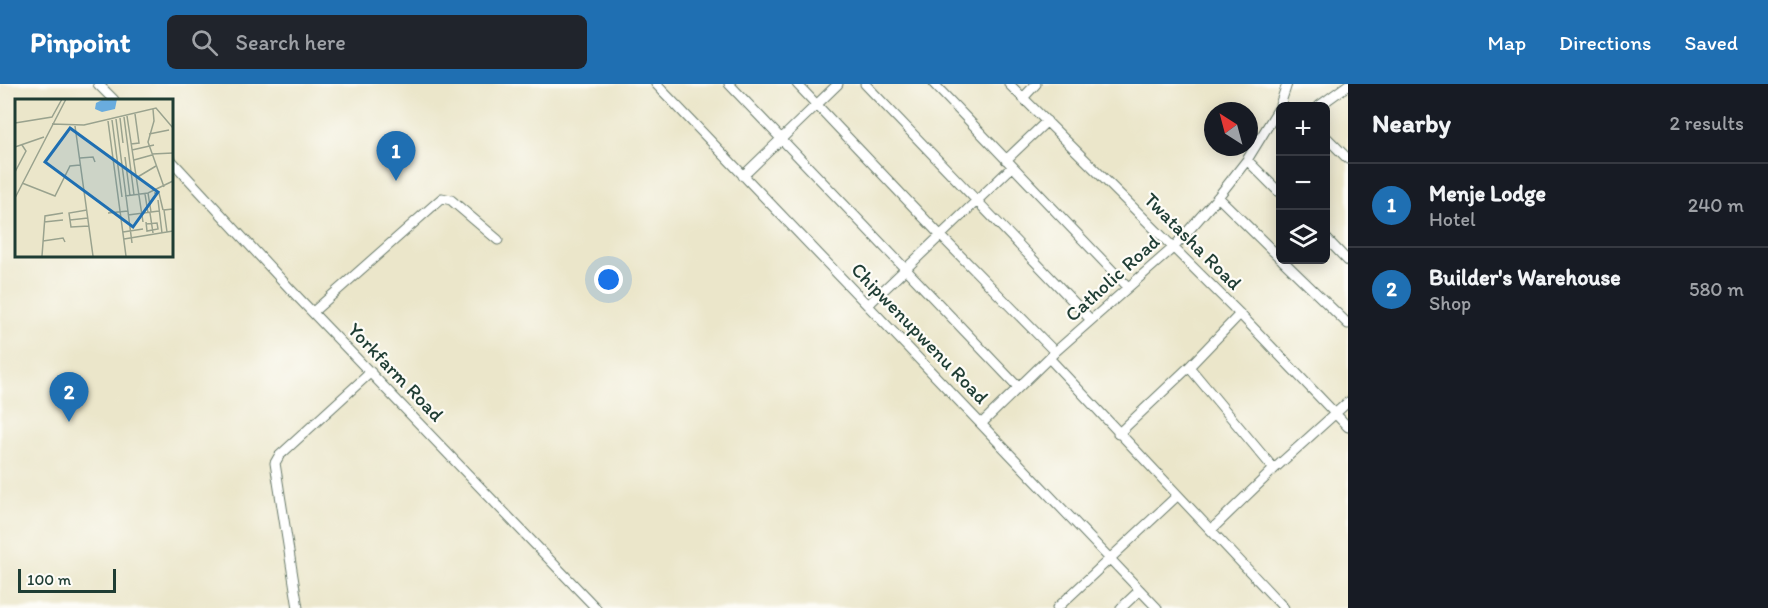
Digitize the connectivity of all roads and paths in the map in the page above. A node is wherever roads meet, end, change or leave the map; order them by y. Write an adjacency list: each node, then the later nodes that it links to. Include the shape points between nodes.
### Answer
1 (98, 84): 13 (street)
2 (656, 84): 25 (street, Chipwenupwenu Road)
3 (729, 84): 19 (street)
4 (797, 84): 16 (street)
5 (838, 84): 16 (street)
6 (865, 84): 28 (street)
7 (934, 84): 24 (street)
8 (1009, 84): 12 (street, Twatasha Road)
9 (1036, 84): 12 (street)
10 (1287, 84): 14 (street, Catholic Road)
11 (1348, 85): 15 (street)
12 (1023, 98): 18 (street, Twatasha Road)
13 (113, 99)
14 (1282, 102)
15 (1325, 102)
16 (817, 105): 19 (street); 29 (street)
17 (1276, 115): 22 (street, Catholic Road)
18 (1047, 121): 24 (street); 32 (street, Twatasha Road)
19 (781, 139): 25 (street); 36 (street)
20 (1330, 141): 21 (street)
21 (1348, 159)
22 (1247, 160): 26 (street); 27 (street, Catholic Road)
23 (172, 161): 39 (street, Yorkfarm Road)
24 (1009, 164): 28 (street); 37 (street)
25 (743, 176): 38 (street, Chipwenupwenu Road)
26 (1276, 188)
27 (1218, 197): 32 (street, Catholic Road); 33 (street)
28 (976, 201): 29 (street); 41 (street)
29 (940, 235): 36 (street); 43 (street)
30 (498, 240): 39 (street, via 451,200 442,198)
31 (1330, 242): 34 (street)
32 (1174, 248): 37 (street, Catholic Road); 40 (street, Twatasha Road)
33 (1276, 254)
34 (1348, 261)
35 (1286, 264): 42 (street)
36 (905, 269): 38 (street); 46 (street)
37 (1128, 287): 41 (street, Catholic Road)
38 (868, 305): 49 (street, Chipwenupwenu Road)
39 (313, 312): 45 (street, Yorkfarm Road)
40 (1240, 314): 44 (street); 48 (street, Twatasha Road)
41 (1091, 320): 43 (street, Catholic Road)
42 (1348, 324)
43 (1052, 356): 46 (street, Catholic Road); 51 (street)
44 (1189, 367): 51 (street); 52 (street)
45 (371, 372): 57 (street, via 274,463); 58 (street, Yorkfarm Road)
46 (1018, 387): 49 (street, Catholic Road)
47 (1348, 402): 48 (street)
48 (1335, 415): 50 (street, Twatasha Road); 52 (street)
49 (981, 424): 55 (street, Chipwenupwenu Road)
50 (1348, 427)
51 (1118, 434): 53 (street)
52 (1274, 469): 54 (street)
53 (1177, 496): 54 (street); 55 (street)
54 (1211, 530): 62 (street)
55 (1110, 558): 56 (street, Chipwenupwenu Road); 59 (street)
56 (1140, 590): 60 (street); 61 (street, Chipwenupwenu Road)
57 (298, 608)
58 (596, 608)
59 (1057, 608)
60 (1121, 608)
61 (1157, 608)
62 (1284, 608)

